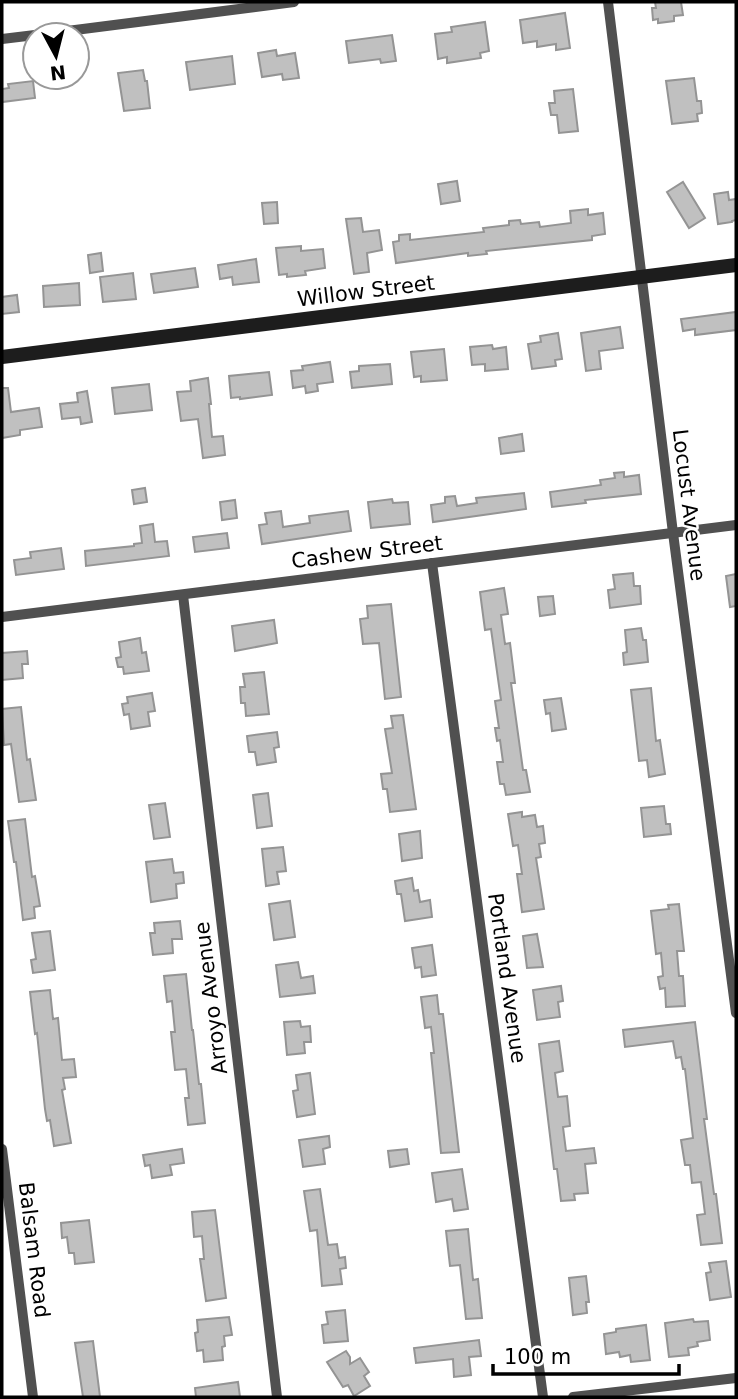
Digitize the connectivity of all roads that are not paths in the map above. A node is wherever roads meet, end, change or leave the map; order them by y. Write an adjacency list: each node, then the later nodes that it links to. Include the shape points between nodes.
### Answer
1 (294, 2): 3 (street)
2 (608, 2): 8 (street, Locust Avenue)
3 (233, 5): 4 (street)
4 (91, 27)
5 (21, 37): 6 (street)
6 (2, 39)
7 (736, 265): 8 (street, Willow Street)
8 (642, 278): 9 (street, Willow Street); 11 (street, Locust Avenue)
9 (2, 357)
10 (736, 525): 11 (street, Cashew Street)
11 (673, 533): 12 (street, Cashew Street); 15 (street, Locust Avenue)
12 (432, 563): 13 (street, Cashew Street); 21 (street, Portland Avenue)
13 (183, 595): 14 (street, Cashew Street); 20 (street, Arroyo Avenue)
14 (2, 617)
15 (736, 1013)
16 (2, 1149): 17 (street, Balsam Road)
17 (6, 1202): 19 (street, Balsam Road)
18 (736, 1378): 22 (street)
19 (33, 1397)
20 (277, 1397)
21 (542, 1397)
22 (573, 1397)

